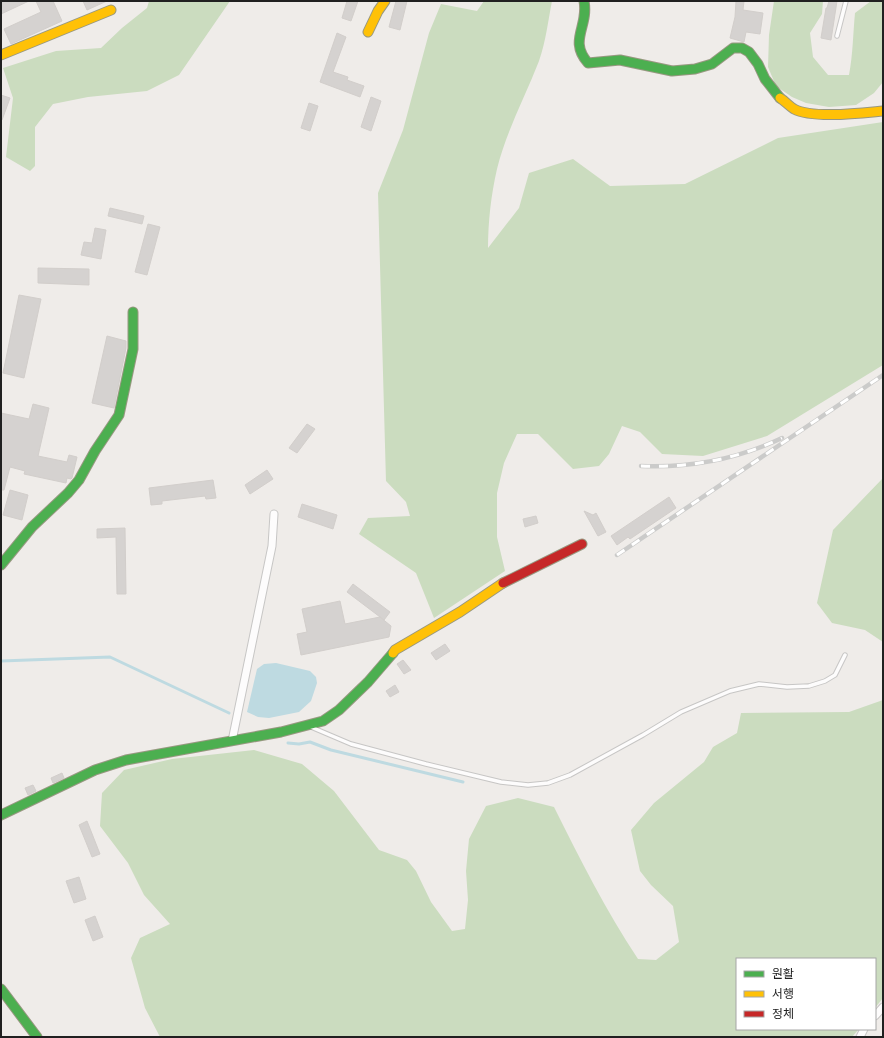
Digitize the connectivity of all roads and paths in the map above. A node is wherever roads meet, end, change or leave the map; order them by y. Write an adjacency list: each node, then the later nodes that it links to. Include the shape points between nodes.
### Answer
1 (385, 1): 5 (street)
2 (584, 1): 8 (street, via 585,14 578,52 588,63 620,60 672,71 695,69 712,64 733,48 742,48 749,52 779,97 794,109 808,114)
3 (846, 1): 6 (lane)
4 (111, 10): 7 (street)
5 (368, 32)
6 (837, 36)
7 (1, 55)
8 (883, 111)
9 (133, 312): 12 (street, via 133,349 119,415 79,480 32,527)
10 (274, 514): 15 (street, via 272,546)
11 (582, 544): 14 (street, via 501,584 396,650 339,710 323,720)
12 (1, 565)
13 (845, 655): 14 (lane, via 835,675 825,681 809,686 787,687 759,684 730,691 681,712 570,775 548,783 528,785 493,781 351,744)
14 (306, 725): 15 (street)
15 (232, 741): 16 (street, via 126,760 95,770)
16 (1, 815)
17 (1, 990): 20 (street)
18 (883, 1007): 19 (street)
19 (876, 1015)
20 (37, 1037)

